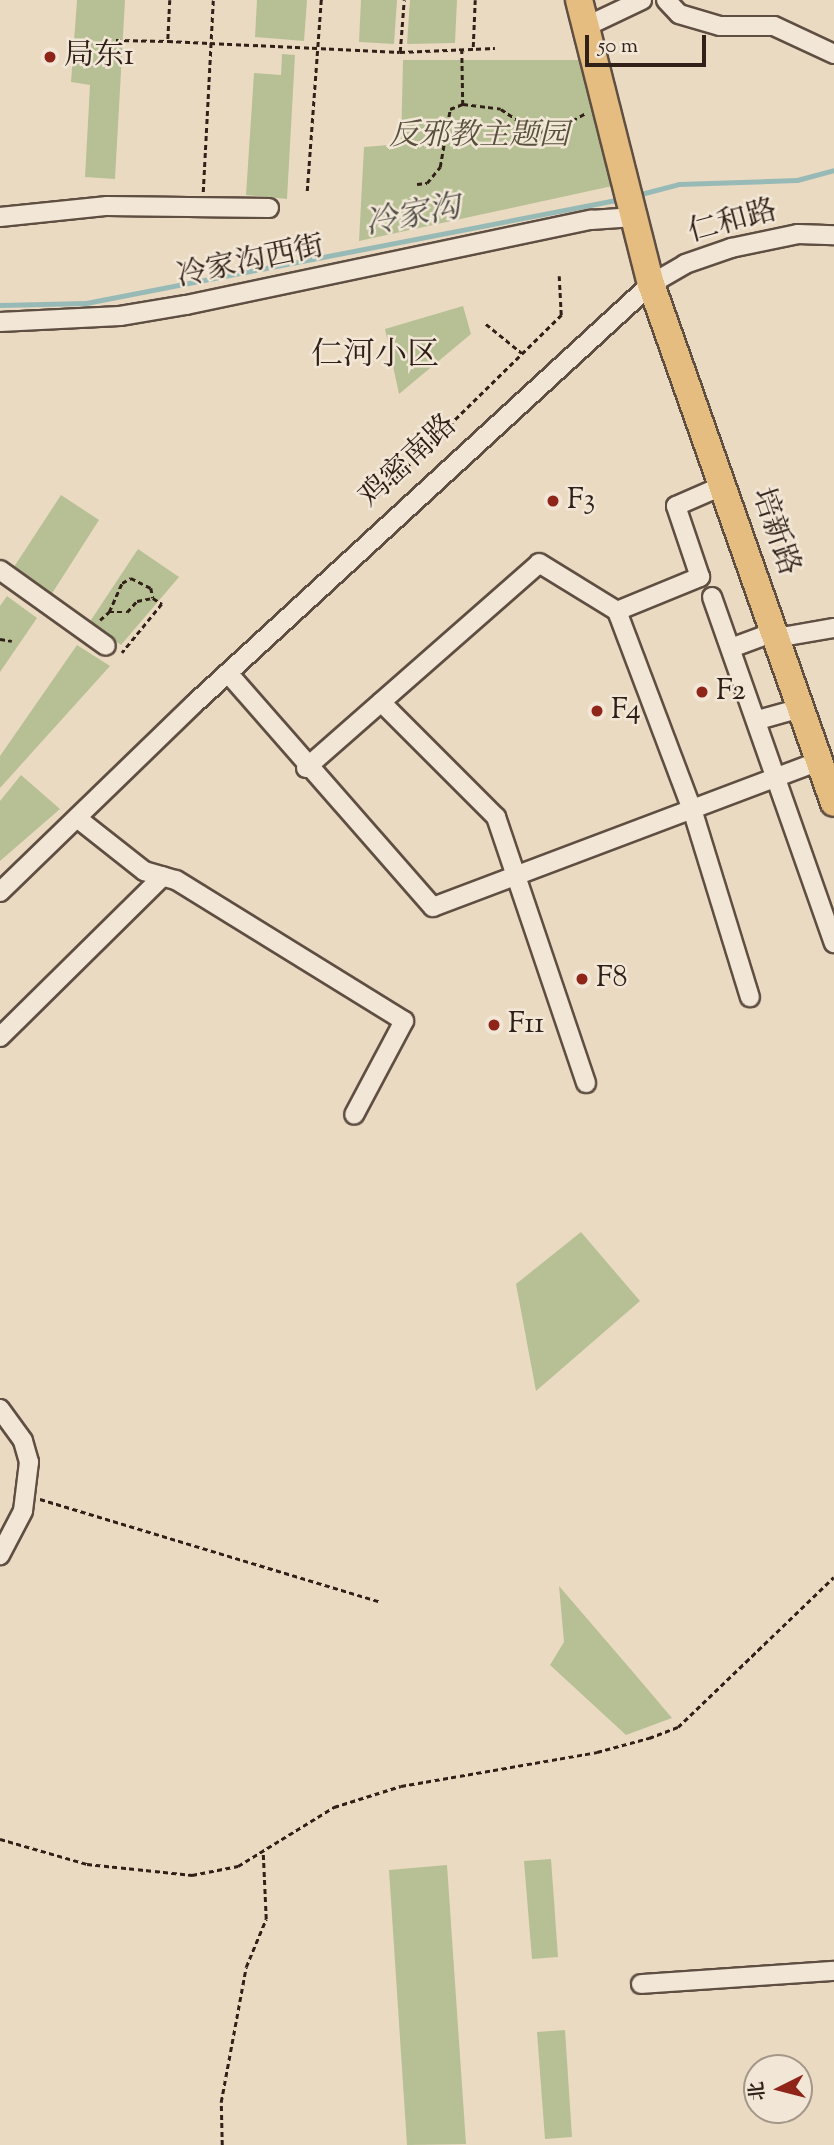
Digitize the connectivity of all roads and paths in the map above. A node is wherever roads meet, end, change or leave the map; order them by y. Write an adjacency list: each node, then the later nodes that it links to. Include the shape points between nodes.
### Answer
1 (170, 0): 11 (path)
2 (213, 0): 12 (path)
3 (321, 0): 14 (path)
4 (404, 0): 17 (path)
5 (475, 0): 13 (path)
6 (579, 0): 9 (highway)
7 (642, 0): 9 (street)
8 (666, 0): 18 (street, via 679,14 720,26 774,26)
9 (587, 26): 26 (highway)
10 (116, 40): 11 (path)
11 (168, 41): 12 (path)
12 (211, 43): 14 (path); 23 (path)
13 (473, 47): 15 (path); 16 (path)
14 (318, 48): 17 (path); 22 (path)
15 (495, 48)
16 (462, 49): 17 (path); 19 (path)
17 (400, 52)
18 (834, 54)
19 (463, 104): 20 (path, via 501,109 532,130 550,133); 21 (path, via 450,110 440,167 427,183)
20 (591, 110)
21 (417, 184)
22 (307, 191)
23 (203, 196)
24 (269, 208): 25 (street, via 107,206)
25 (0, 217)
26 (634, 217): 29 (highway); 30 (street, 冷家沟西街, via 591,220 160,310)
27 (834, 235): 29 (street, 仁和路, via 797,234 732,248 685,264)
28 (559, 276): 32 (path, via 561,315)
29 (651, 284): 33 (highway, 培新路); 47 (street, 鸡密南路)
30 (0, 322)
31 (486, 324): 32 (path)
32 (523, 354): 34 (path)
33 (722, 486): 38 (street, via 676,506 700,577); 42 (highway, 培新路)
34 (376, 497)
35 (0, 570): 41 (street)
36 (712, 597): 46 (street)
37 (153, 598): 39 (path, via 137,601 127,612); 39 (path, via 143,581 131,578 122,583); 45 (path, via 162,604 121,655)
38 (617, 611): 48 (street, via 539,564); 55 (street)
39 (109, 612): 41 (path)
40 (834, 628): 42 (street)
41 (87, 632): 45 (street)
42 (775, 635): 46 (street); 49 (highway, 培新路)
43 (0, 639): 44 (path)
44 (12, 641)
45 (106, 646)
46 (731, 648): 50 (street)
47 (228, 673): 52 (street); 56 (street, 鸡密南路)
48 (381, 702): 52 (street); 57 (street, via 496,817)
49 (801, 708): 50 (street); 51 (highway, 培新路)
50 (758, 720): 53 (street)
51 (819, 761): 53 (street); 54 (highway, 培新路)
52 (306, 768): 57 (street, via 433,907)
53 (779, 776): 55 (street); 59 (street)
54 (834, 803)
55 (692, 809): 57 (street); 62 (street)
56 (77, 818): 58 (street, via 144,871); 60 (street, 鸡密南路)
57 (518, 875): 64 (street)
58 (163, 876): 63 (street); 65 (street, via 404,1021)
59 (826, 890): 61 (street)
60 (0, 892)
61 (834, 943)
62 (750, 997)
63 (0, 1037)
64 (586, 1083)
65 (354, 1115)
66 (0, 1409): 67 (street, via 23,1441 29,1462)
67 (27, 1495): 68 (street); 70 (path)
68 (0, 1555)
69 (834, 1577): 72 (path, via 678,1727 597,1752 374,1794 334,1807)
70 (382, 1602)
71 (0, 1839): 72 (path, via 88,1864 192,1875 239,1866)
72 (263, 1852): 75 (path, via 266,1919 246,1967 221,2102)
73 (834, 1971): 74 (street)
74 (641, 1984)
75 (222, 2145)

